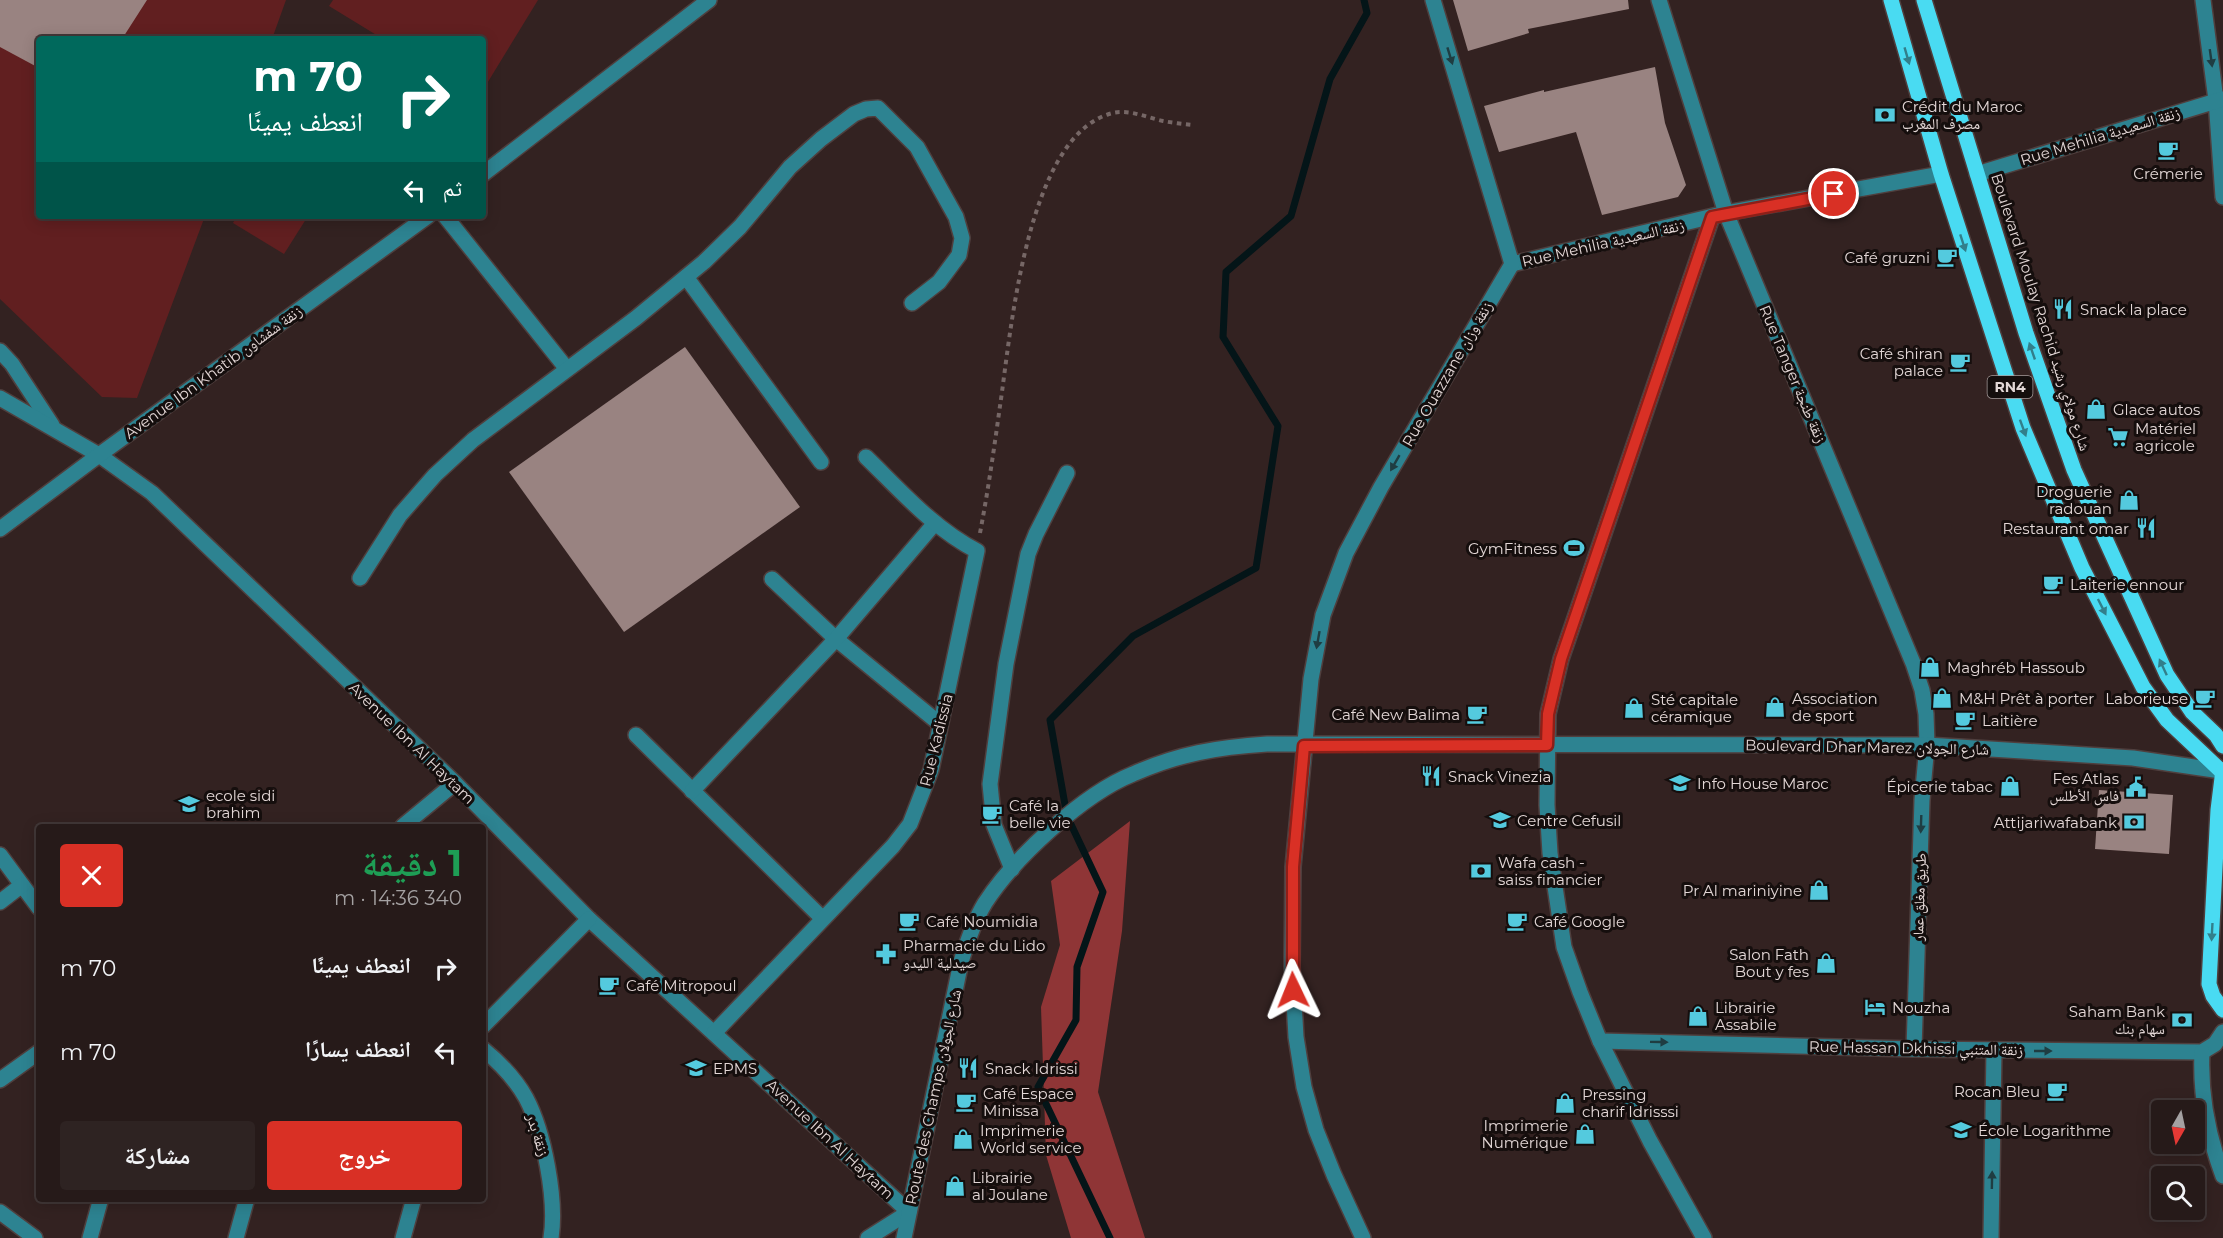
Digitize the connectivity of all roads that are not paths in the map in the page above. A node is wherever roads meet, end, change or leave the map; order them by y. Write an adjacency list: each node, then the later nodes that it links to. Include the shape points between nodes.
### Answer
1 (709, 0): 8 (street)
2 (1433, 0): 15 (street, one-way to 15)
3 (1659, 0): 12 (street, Rue Tanger زنقة طنجة)
4 (1891, 0): 9 (main road, RN4, one-way to 9)
5 (1924, 0): 10 (main road, Boulevard Moulay Rachid شارع مولاي رشيد / RN4)
6 (2203, 0): 7 (street, one-way to 7)
7 (2220, 99): 10 (street, Rue Mehilia زنقة السعيدية); 11 (street)
8 (486, 172)
9 (1941, 174): 12 (street, Rue Mehilia زنقة السعيدية); 37 (main road, RN4, one-way to 37, via 2023,428 2082,568 2143,687 2167,720)
10 (1977, 174): 36 (main road, Boulevard Moulay Rachid شارع مولاي رشيد / RN4, one-way to 10, via 2167,675 2074,470)
11 (2223, 197)
12 (1719, 215): 15 (street, Rue Mehilia زنقة السعيدية); 33 (street, via 1561,659 1548,714); 34 (street, Rue Tanger زنقة طنجة, via 1913,663 1922,690)
13 (424, 219): 22 (street, Avenue Ibn Khatib زنقة شفشاون)
14 (447, 219): 19 (street)
15 (1512, 264): 35 (street, Rue Ouazzane زنقة وزان, one-way to 35, via 1346,553 1323,615)
16 (686, 277): 17 (street, via 740,227 790,166 854,114 878,108 917,147 956,217 962,238 959,255 939,282); 19 (street); 24 (street)
17 (912, 303)
18 (0, 351): 21 (street)
19 (567, 369): 28 (street, via 473,440 435,475 400,515)
20 (0, 398): 21 (street, Avenue Ibn Al Haytam)
21 (53, 428): 22 (street, Avenue Ibn Al Haytam)
22 (99, 455): 27 (street, Avenue Ibn Khatib زنقة شفشاون); 38 (street, Avenue Ibn Al Haytam, via 152,493)
23 (866, 457): 26 (street)
24 (821, 462)
25 (1067, 473): 42 (street, via 1028,554 1004,675 990,784 993,825)
26 (935, 524): 30 (street); 31 (street, Rue Kadissia, via 977,551)
27 (0, 529)
28 (360, 578)
29 (772, 579): 30 (street)
30 (836, 639): 31 (street); 39 (street)
31 (940, 724): 46 (street, Rue Kadissia, via 931,770 910,824)
32 (636, 735): 39 (street)
33 (1547, 745): 34 (street, Boulevard Dhar Marez شارع الجولان); 35 (street, Boulevard Dhar Marez شارع الجولان); 51 (street, via 1550,853 1564,947)
34 (1927, 745): 37 (street, Boulevard Dhar Marez شارع الجولان, via 2133,758); 53 (street, طريق مغلق عمار, one-way to 53)
35 (1304, 746): 42 (street, Route des Champs شارع الجولان, via 1225,747 1186,755 1130,775 1064,819); 72 (street, Rue Ouazzane زنقة وزان, via 1293,867 1296,1038 1316,1130)
36 (2223, 746)
37 (2222, 771): 48 (main road, one-way to 48, via 2209,984)
38 (455, 783): 40 (street); 47 (street, Avenue Ibn Al Haytam)
39 (692, 791): 46 (street)
40 (405, 824)
41 (0, 855): 43 (street)
42 (1012, 869): 63 (street, Route des Champs شارع الجولان, via 985,903 961,962)
43 (22, 885): 44 (street); 45 (street)
44 (0, 902)
45 (36, 904)
46 (822, 918): 50 (street, Rue Kadissia)
47 (589, 919): 49 (street); 50 (street, Avenue Ibn Al Haytam)
48 (2223, 1010)
49 (486, 1023)
50 (714, 1033): 63 (street, Avenue Ibn Al Haytam)
51 (1600, 1041): 53 (street, Rue Hassan Dkhissi زنقة المتنبي, one-way to 53); 64 (street, via 1650,1141)
52 (2216, 1045): 54 (street, Rue Hassan Dkhissi زنقة المتنبي, one-way to 52); 58 (street, via 2201,1077 2215,1155)
53 (1914, 1049): 54 (street, Rue Hassan Dkhissi زنقة المتنبي)
54 (1994, 1050): 73 (street, one-way to 54)
55 (486, 1052): 69 (street, زنقة بدر, via 505,1068 526,1098 548,1173)
56 (36, 1054): 57 (street)
57 (0, 1080)
58 (2223, 1176)
59 (100, 1202): 66 (street)
60 (246, 1202): 67 (street)
61 (413, 1202): 68 (street)
62 (0, 1212): 65 (street)
63 (909, 1212): 70 (street); 71 (street, Route des Champs شارع الجولان)
64 (1705, 1235)
65 (35, 1238)
66 (90, 1238)
67 (236, 1238)
68 (403, 1238)
69 (551, 1238)
70 (868, 1238)
71 (904, 1238)
72 (1363, 1238)
73 (1991, 1238)

